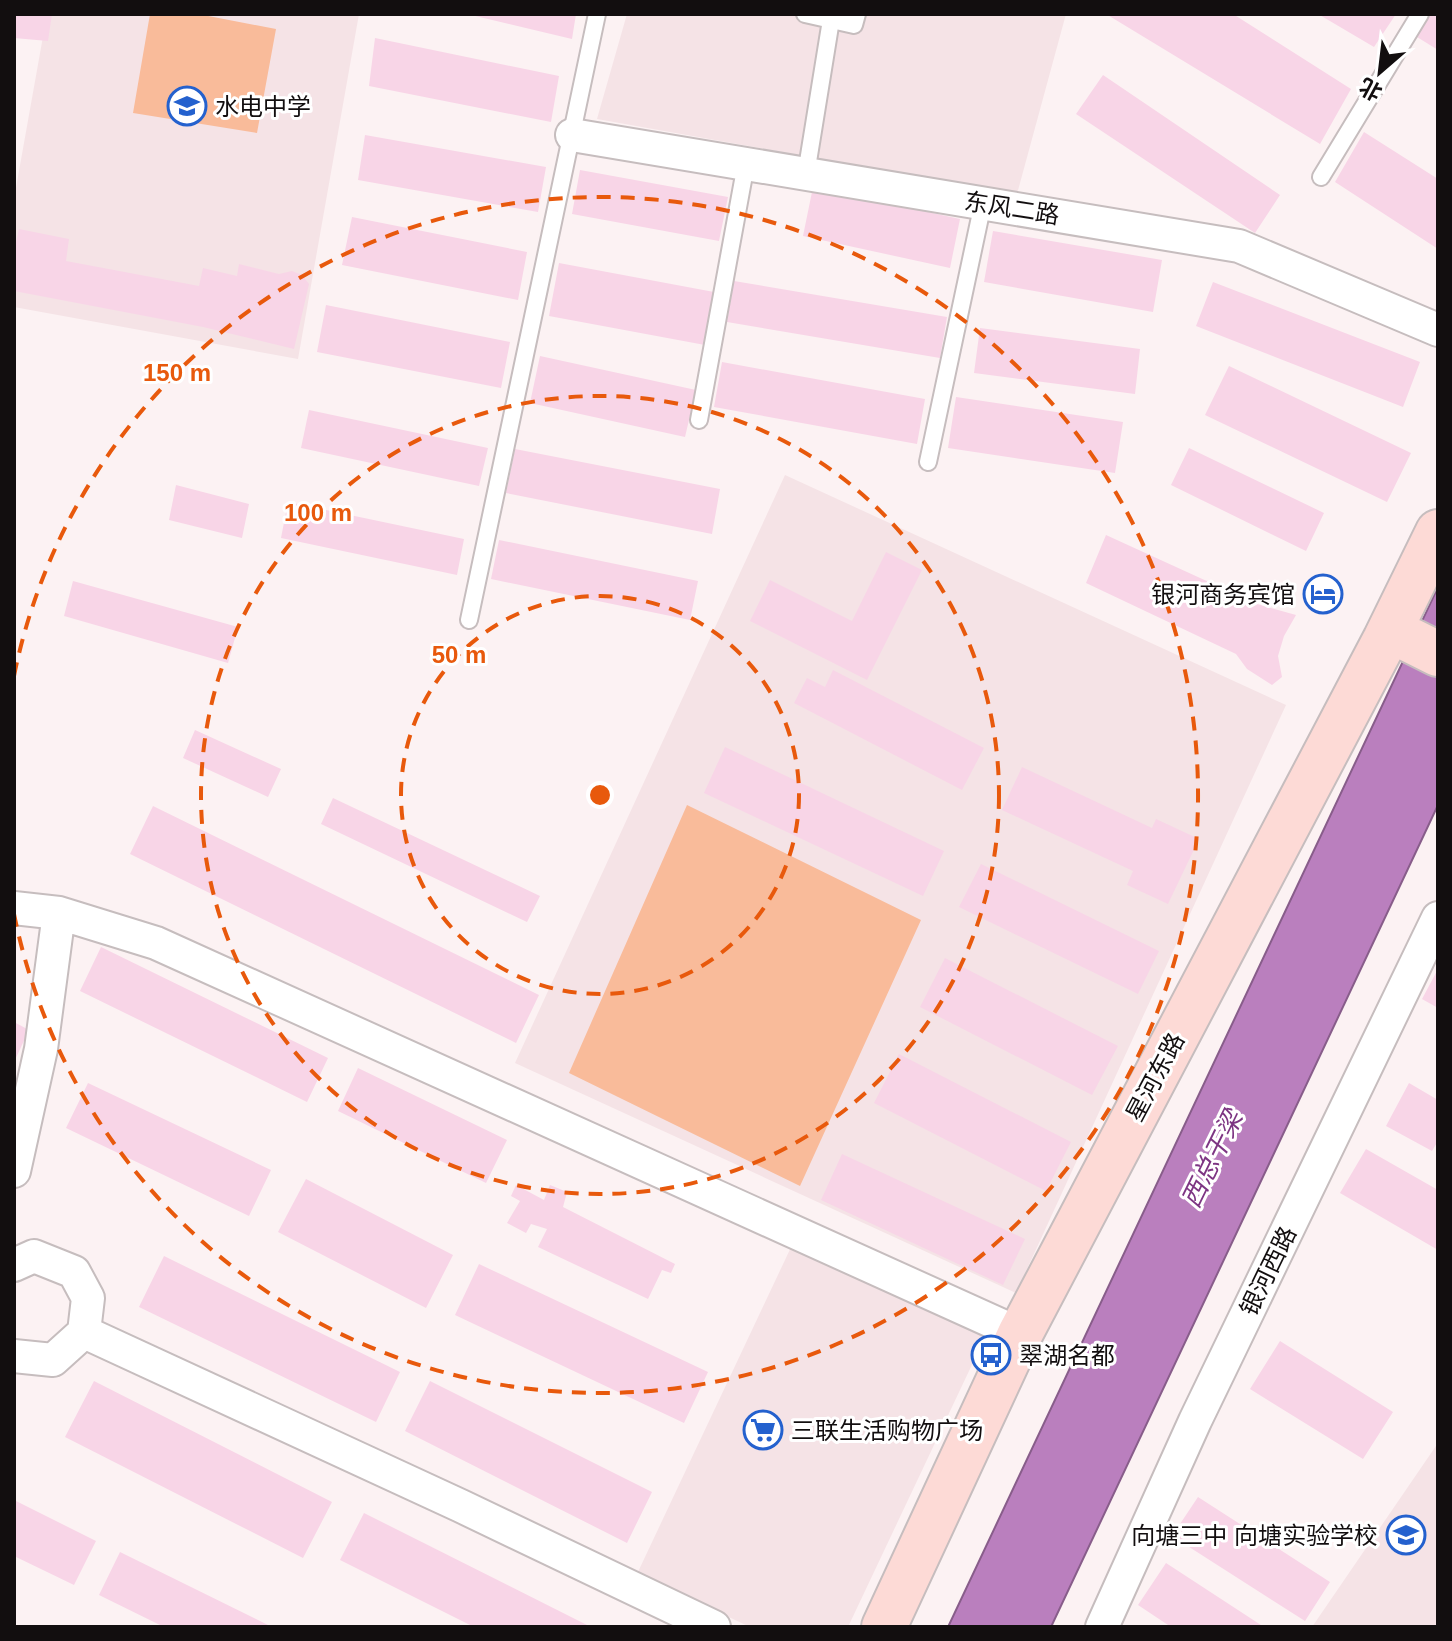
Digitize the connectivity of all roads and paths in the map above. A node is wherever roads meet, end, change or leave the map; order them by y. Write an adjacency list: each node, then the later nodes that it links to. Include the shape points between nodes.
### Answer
1 (597, 14): 6 (lane)
2 (805, 14): 5 (lane)
3 (857, 14): 5 (lane, via 854,25)
4 (1420, 14): 9 (lane)
5 (831, 20): 8 (lane)
6 (572, 135): 7 (street, 东风二路); 15 (lane)
7 (746, 164): 8 (street, 东风二路); 12 (lane)
8 (806, 174): 10 (street, 东风二路)
9 (1321, 177)
10 (983, 203): 11 (street, 东风二路, via 1239,246); 13 (lane)
11 (1438, 330)
12 (699, 420)
13 (928, 462)
14 (1438, 532): 16 (main road, 星河东路)
15 (469, 620)
16 (1412, 641): 24 (main road, 星河东路)
17 (14, 908): 18 (street)
18 (59, 913): 20 (street, via 41,1049); 24 (street, via 156,943)
19 (1438, 918): 28 (street, 银河西路, via 1195,1421)
20 (20, 1118): 21 (street)
21 (14, 1171)
22 (14, 1265): 23 (street, via 34,1256 74,1272 88,1298)
23 (84, 1332): 25 (street, via 53,1360); 26 (street)
24 (1020, 1334): 27 (main road, 星河东路)
25 (14, 1356)
26 (714, 1627)
27 (884, 1627)
28 (1102, 1627)

